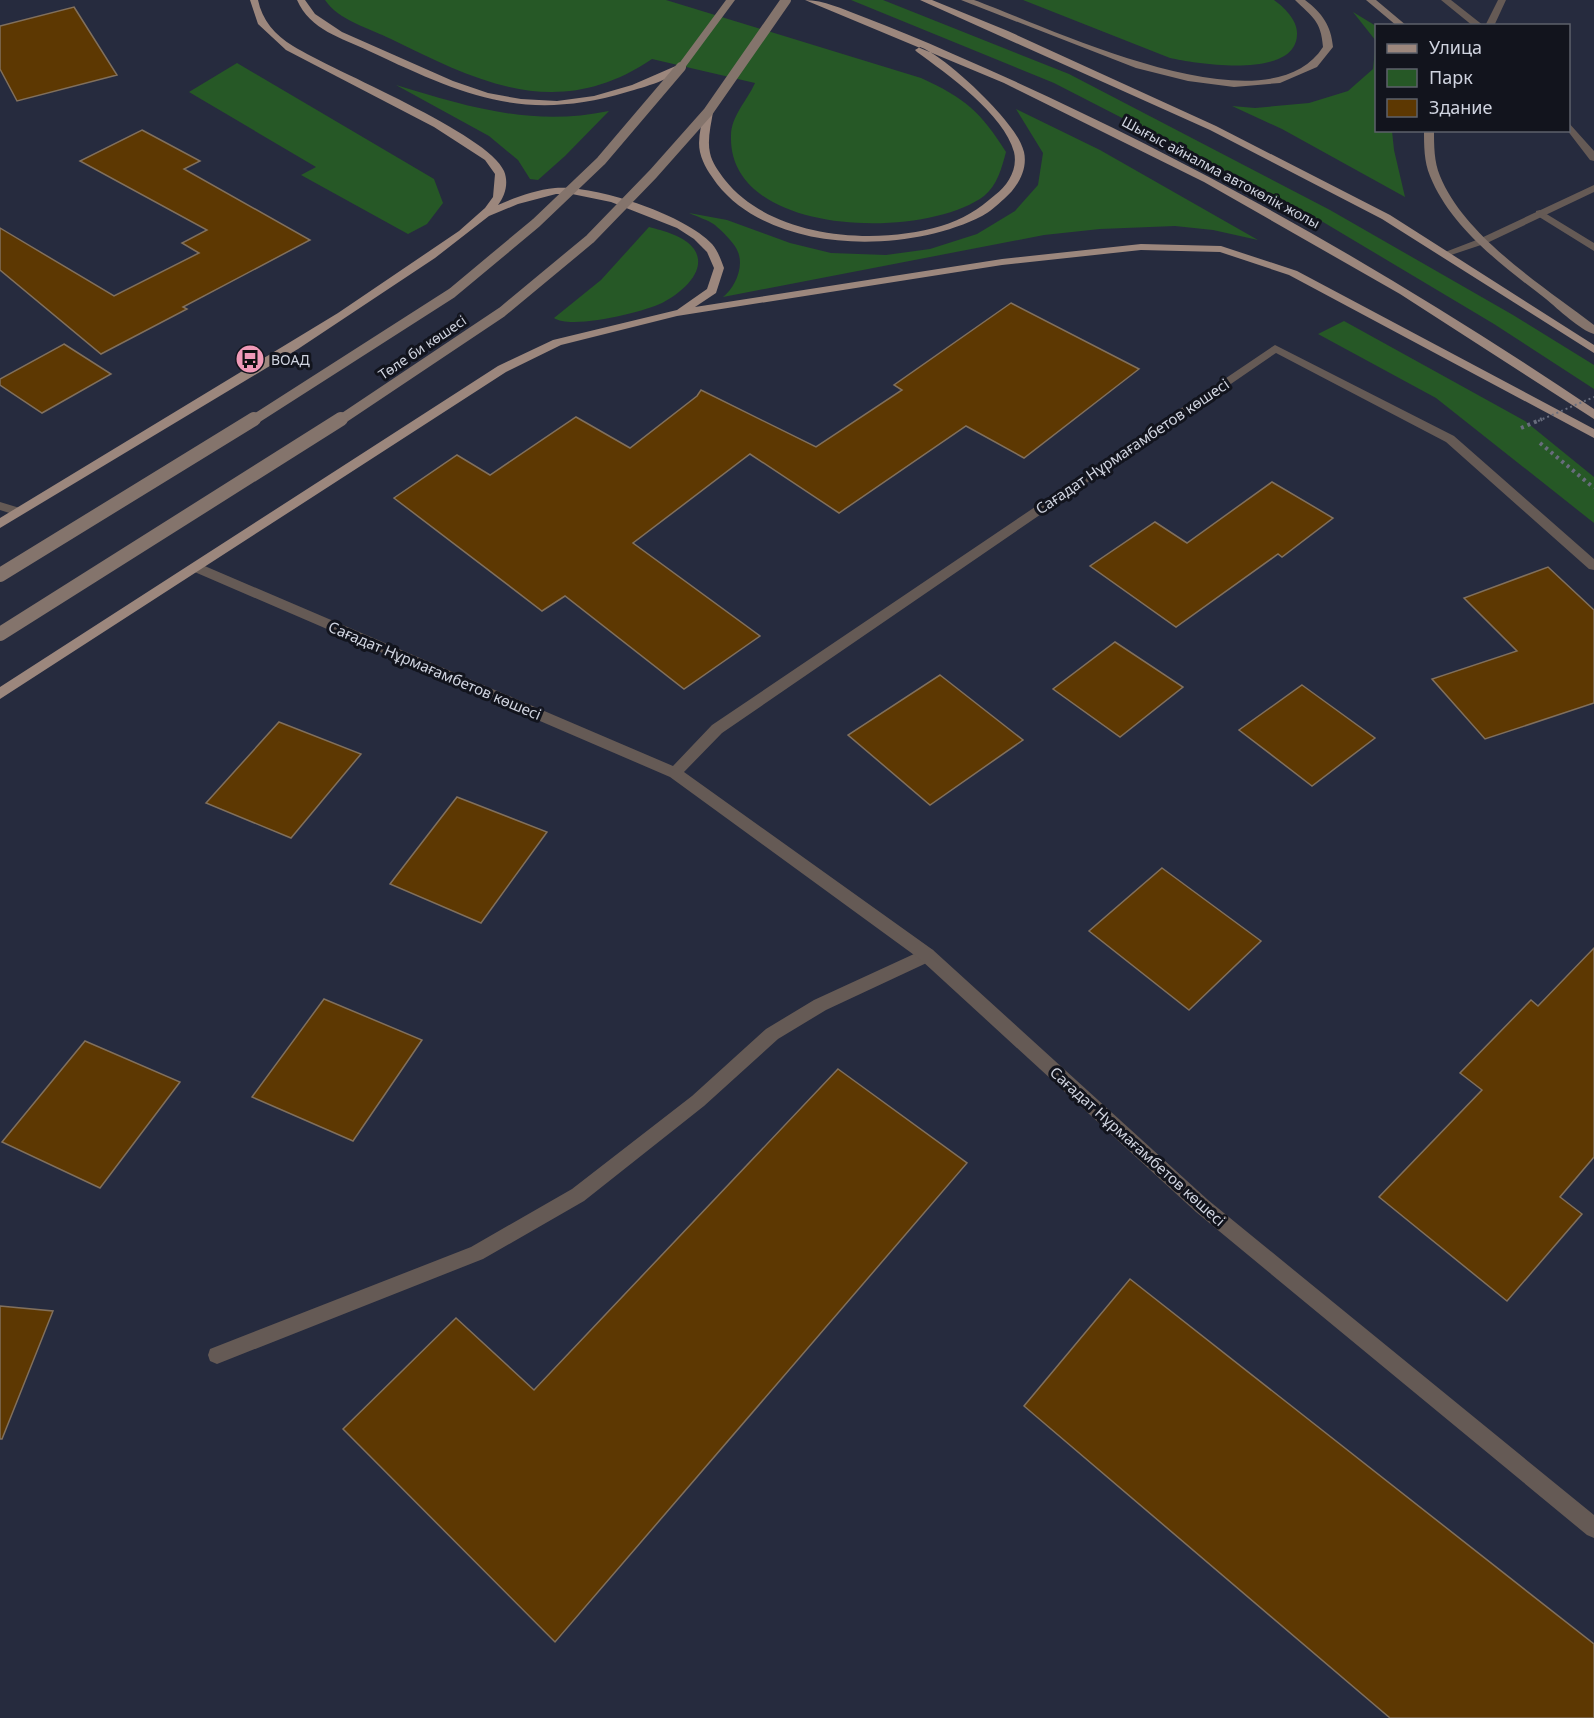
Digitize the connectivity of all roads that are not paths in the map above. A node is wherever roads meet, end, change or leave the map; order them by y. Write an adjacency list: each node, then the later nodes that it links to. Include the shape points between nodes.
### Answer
1 (254, 0): 24 (main road, via 256,15 269,33 289,48 430,120 498,167 502,182 498,199)
2 (302, 0): 17 (main road, via 303,7 322,24 425,74 507,102 548,105 593,100 646,84)
3 (731, 0): 17 (main road, Төле би көшесі)
4 (786, 0): 12 (main road); 18 (main road, Төле би көшесі, bridge)
5 (809, 0): 12 (main road, Шығыс айналма автокөлік жолы)
6 (924, 0): 27 (main road, via 1214,128 1386,217)
7 (965, 0): 8 (main road, via 1141,66 1219,83 1255,83 1288,77 1316,64 1329,47 1327,30 1316,12)
8 (1299, 0)
9 (1370, 0): 13 (main road)
10 (1445, 0): 14 (street)
11 (1502, 0): 15 (street)
12 (850, 14): 16 (main road, Шығыс айналма автокөлік жолы)
13 (1400, 24)
14 (1477, 24)
15 (1490, 24)
16 (892, 31): 18 (main road, via 936,61 988,105 1019,152 1017,178 998,202 967,222 909,236 868,240 782,224 743,207 718,183 704,153); 31 (main road, Шығыс айналма автокөлік жолы, via 993,74 1164,156 1346,256 1498,348)
17 (681, 68): 38 (main road, Төле би көшесі, bridge, via 601,161 536,223 452,293 320,379)
18 (708, 112): 39 (main road, Төле би көшесі, bridge, via 590,239 502,312 367,403)
19 (1570, 126): 21 (street)
20 (1429, 132): 25 (main road, via 1435,176 1453,209)
21 (1594, 158)
22 (1594, 188): 23 (street)
23 (1540, 213): 25 (street); 26 (street)
24 (480, 219): 28 (main road, via 517,199 557,191 586,193 629,204 692,232 710,248 719,268 712,291); 34 (main road, via 321,331)
25 (1483, 241): 27 (street); 29 (main road)
26 (1594, 248)
27 (1445, 254): 30 (main road)
28 (677, 313): 32 (main road, via 1002,262 1141,247 1221,249 1293,273); 37 (main road, via 557,342 502,369)
29 (1594, 331)
30 (1594, 350)
31 (1594, 415)
32 (1594, 434)
33 (0, 506): 34 (street)
34 (19, 512): 35 (main road)
35 (0, 524)
36 (1594, 566): 41 (street, Сағадат Нұрмағамбетов көшесі, via 1450,439 1275,348 717,729)
37 (195, 567): 40 (main road); 41 (street, Сағадат Нұрмағамбетов көшесі)
38 (0, 575)
39 (0, 634)
40 (0, 694)
41 (675, 773): 42 (street, Сағадат Нұрмағамбетов көшесі)
42 (927, 955): 43 (street, via 820,1005 772,1034 698,1101 578,1195 477,1253); 44 (street, Сағадат Нұрмағамбетов көшесі, via 1202,1206)
43 (217, 1355)
44 (1594, 1528)

